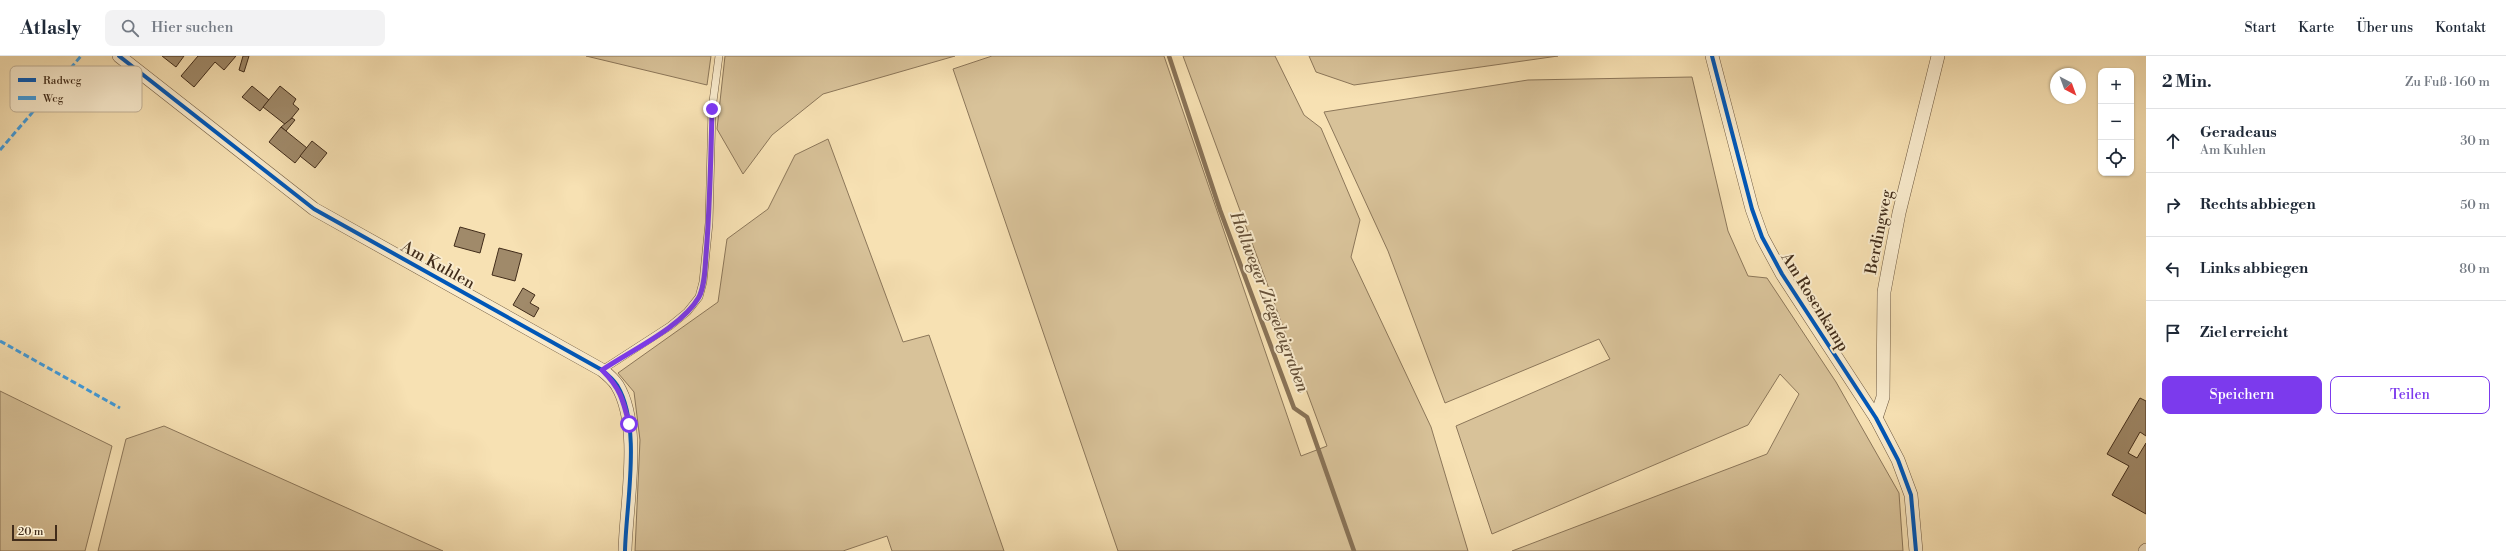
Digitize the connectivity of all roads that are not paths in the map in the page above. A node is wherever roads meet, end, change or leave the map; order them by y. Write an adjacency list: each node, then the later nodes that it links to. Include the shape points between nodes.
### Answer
1 (119, 56): 5 (street, Am Kuhlen)
2 (719, 56): 7 (lane, via 712,109 709,223 699,297 687,312 670,326)
3 (1712, 56): 8 (street, Am Rosenkamp, via 1752,209 1762,237 1782,274)
4 (1938, 56): 8 (street, Berdingweg, via 1904,191 1884,292 1883,397)
5 (132, 66)
6 (142, 74): 7 (street, Am Kuhlen, via 314,209)
7 (602, 370): 9 (street, Am Kuhlen, via 616,384 623,398 629,424)
8 (1876, 418): 10 (street, Am Rosenkamp, via 1898,460 1911,495)
9 (625, 551)
10 (1916, 551)

